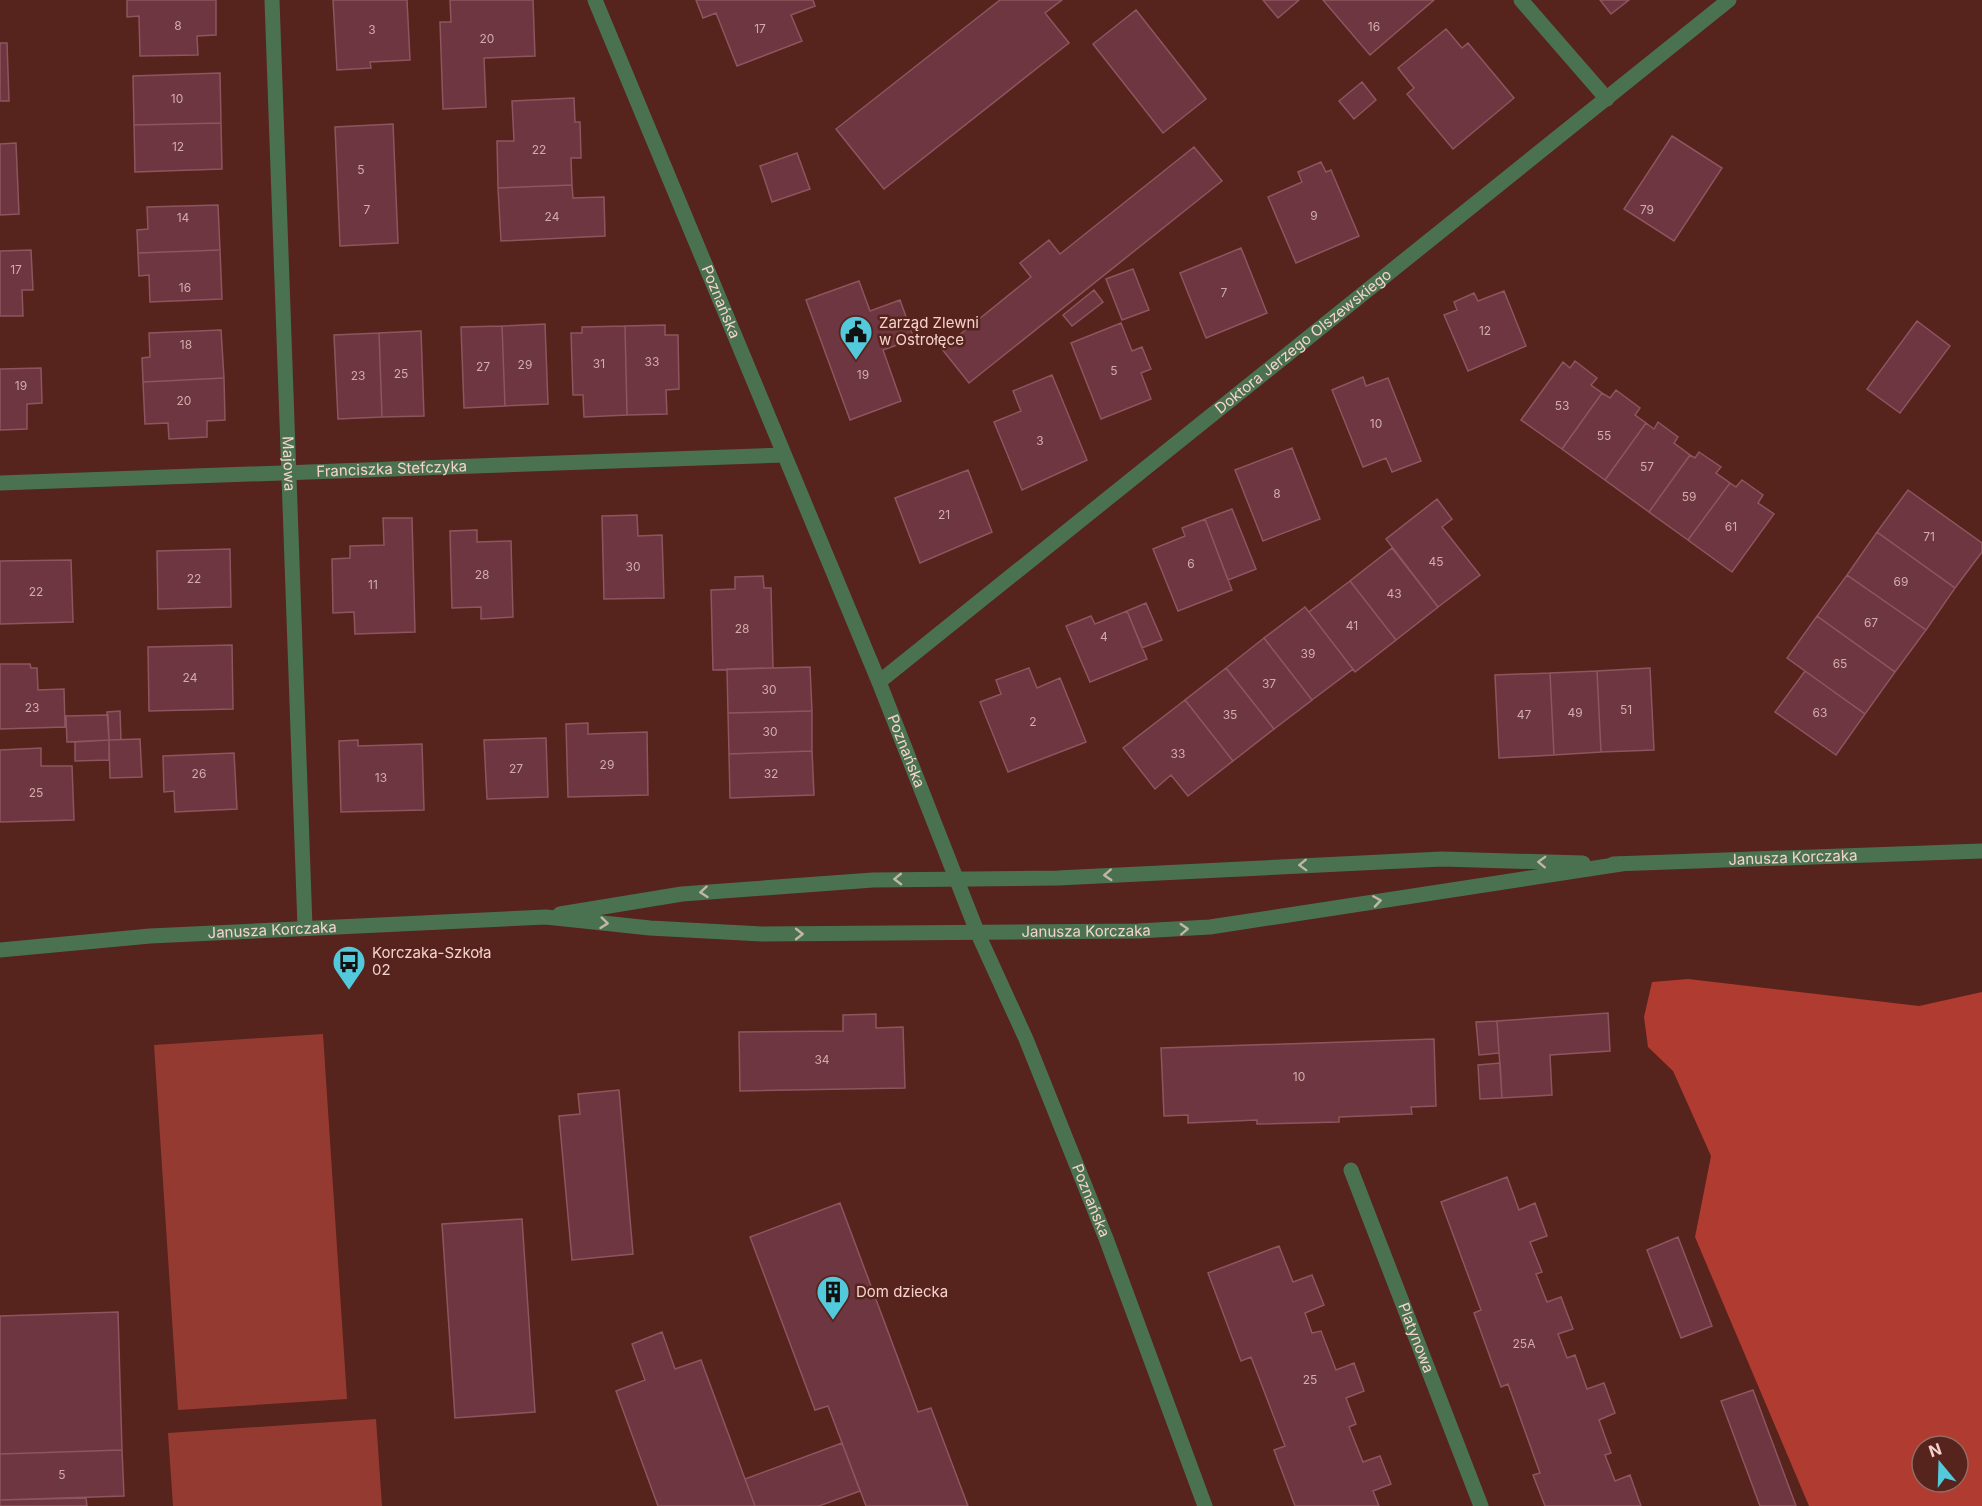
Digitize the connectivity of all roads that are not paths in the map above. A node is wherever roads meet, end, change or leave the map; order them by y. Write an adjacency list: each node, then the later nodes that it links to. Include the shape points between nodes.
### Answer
1 (272, 0): 7 (street, Majowa)
2 (595, 0): 6 (street, Poznańska)
3 (1521, 0): 5 (street)
4 (1729, 0): 5 (street, Doktora Jerzego Olszewskiego)
5 (1607, 99): 9 (street, Doktora Jerzego Olszewskiego)
6 (783, 455): 7 (street, Franciszka Stefczyka); 9 (street, Poznańska)
7 (291, 472): 8 (street, Franciszka Stefczyka); 16 (street, Majowa)
8 (0, 483)
9 (879, 682): 14 (street, Poznańska)
10 (1982, 844): 12 (street, Janusza Korczaka)
11 (1982, 851): 12 (street, Janusza Korczaka)
12 (1964, 853): 13 (street, Janusza Korczaka)
13 (1622, 864): 14 (street, Janusza Korczaka, one-way to 14, via 1442,859 1058,878); 17 (street, Janusza Korczaka, one-way to 13, via 1210,927)
14 (957, 879): 15 (street, Janusza Korczaka, one-way to 15, via 776,885 682,894); 17 (street, Poznańska)
15 (546, 917): 16 (street, Janusza Korczaka); 17 (street, Janusza Korczaka, one-way to 17, via 739,933)
16 (305, 927): 18 (street, Janusza Korczaka)
17 (978, 934): 20 (street, Poznańska, via 1026,1039 1107,1240)
18 (0, 950)
19 (1351, 1170): 21 (street, Platynowa)
20 (1205, 1506)
21 (1481, 1506)

